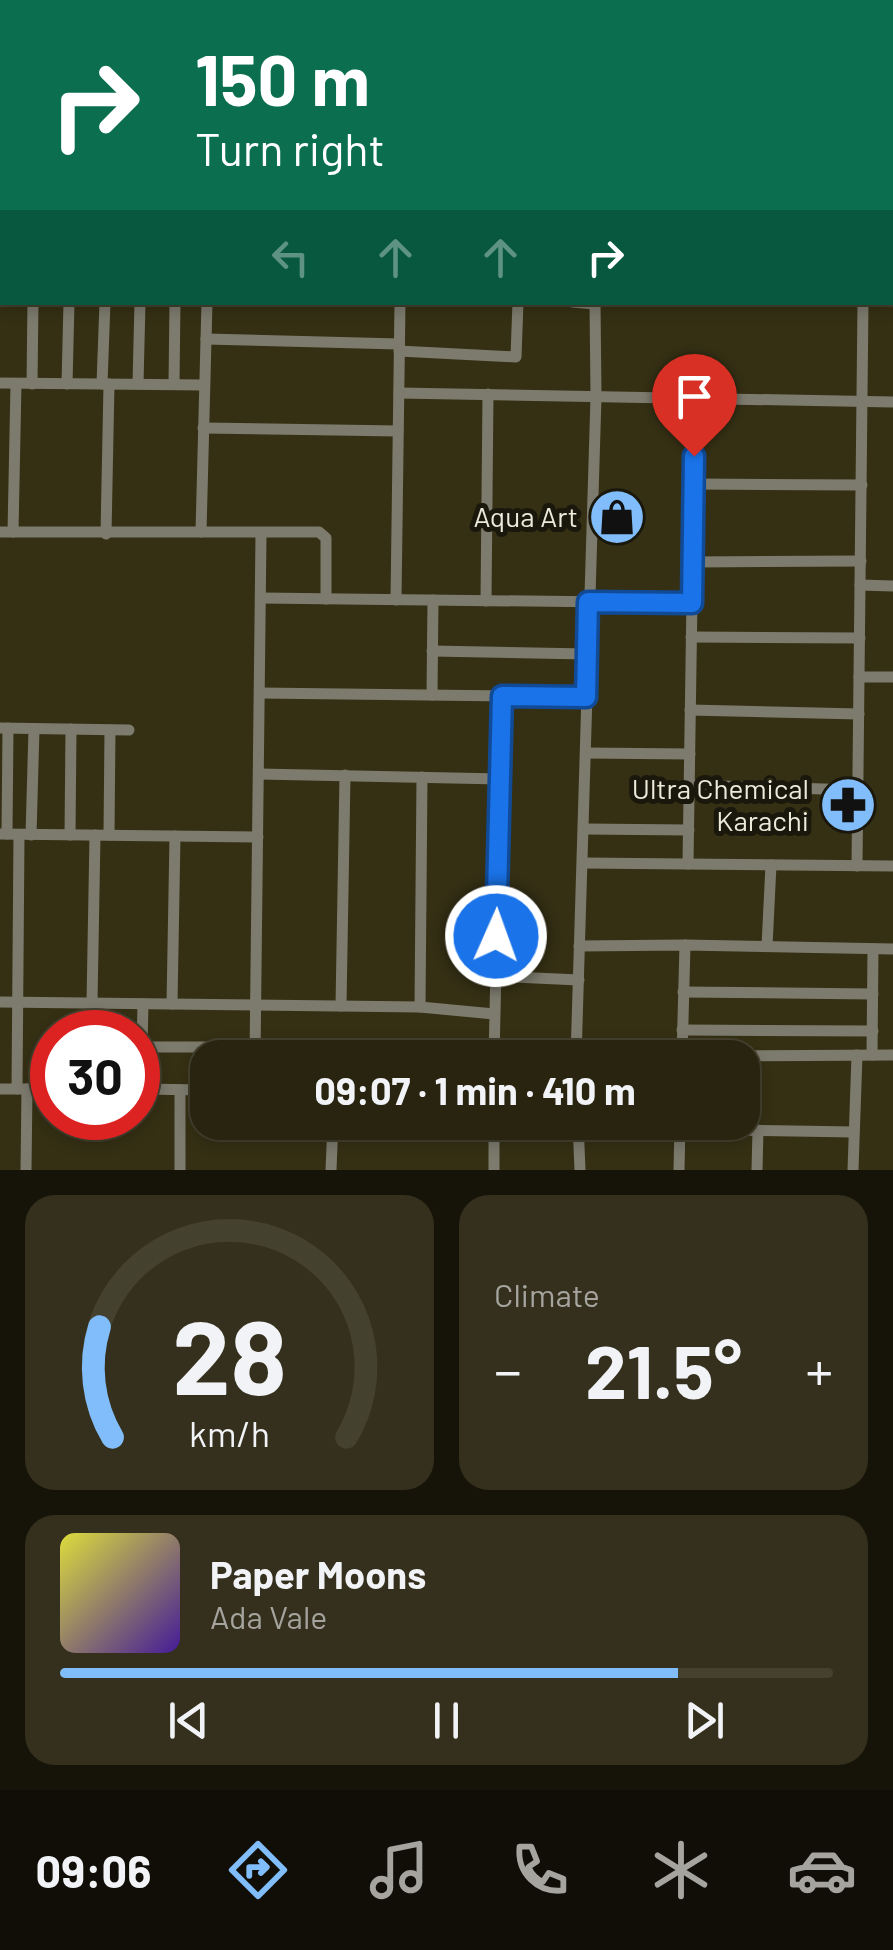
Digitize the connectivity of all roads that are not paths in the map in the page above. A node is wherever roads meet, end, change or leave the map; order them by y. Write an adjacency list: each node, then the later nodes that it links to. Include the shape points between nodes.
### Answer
1 (34, 305): 15 (street)
2 (69, 305): 16 (street)
3 (105, 305): 17 (street)
4 (140, 305): 18 (street)
5 (175, 305): 19 (street)
6 (206, 305): 11 (street)
7 (400, 305): 12 (street)
8 (518, 305): 12 (street, via 516,356)
9 (595, 305): 23 (street)
10 (863, 305): 25 (street)
11 (206, 339): 12 (street); 20 (street)
12 (399, 348): 21 (street)
13 (0, 384): 14 (street)
14 (16, 384): 15 (street); 31 (street)
15 (32, 384): 16 (street)
16 (68, 384): 17 (street)
17 (106, 384): 18 (street); 33 (street)
18 (138, 384): 19 (street)
19 (174, 384): 20 (street)
20 (204, 385): 27 (street)
21 (398, 393): 22 (street); 28 (street)
22 (488, 394): 23 (street); 43 (street)
23 (596, 398): 24 (street); 44 (street)
24 (694, 400): 25 (street); 29 (street)
25 (863, 402): 26 (street); 30 (street)
26 (893, 402)
27 (203, 428): 28 (street); 32 (street)
28 (398, 431): 41 (street)
29 (693, 484): 30 (street); 36 (street)
30 (862, 485): 35 (street)
31 (7, 532): 33 (street)
32 (201, 532): 33 (street); 34 (street)
33 (106, 534)
34 (261, 534): 39 (street); 40 (street, via 323,534)
35 (861, 561): 36 (street); 37 (street)
36 (692, 562): 45 (street)
37 (860, 585): 38 (street); 47 (street)
38 (893, 586)
39 (261, 598): 40 (street); 52 (street)
40 (326, 599): 41 (street)
41 (396, 600): 42 (street)
42 (433, 600): 43 (street); 48 (street)
43 (486, 601): 44 (street)
44 (588, 602): 45 (street); 49 (street)
45 (692, 603): 46 (street)
46 (691, 637): 47 (street); 56 (street)
47 (860, 638): 50 (street)
48 (432, 651): 49 (street); 53 (street)
49 (587, 654): 55 (street)
50 (859, 677): 51 (street); 57 (street)
51 (893, 677)
52 (260, 694): 53 (street); 65 (street)
53 (432, 695): 54 (street)
54 (502, 696): 55 (street); 68 (street)
55 (586, 697): 63 (street)
56 (690, 710): 57 (street); 64 (street)
57 (858, 714): 70 (street)
58 (4, 728): 59 (street); 73 (street)
59 (34, 728): 60 (street); 73 (street)
60 (71, 729): 61 (street); 74 (street)
61 (110, 730): 62 (street); 75 (street)
62 (129, 730)
63 (586, 754): 64 (street); 71 (street)
64 (690, 754): 69 (street)
65 (259, 774): 66 (street); 77 (street)
66 (344, 775): 67 (street); 98 (street)
67 (422, 778): 68 (street); 99 (street)
68 (501, 779): 88 (street)
69 (689, 785): 70 (street); 72 (street)
70 (858, 790): 81 (street)
71 (584, 829): 72 (street); 78 (street)
72 (688, 830): 79 (street)
73 (14, 834): 74 (street); 93 (street)
74 (70, 835): 75 (street)
75 (102, 835): 76 (street); 94 (street)
76 (175, 836): 77 (street); 96 (street)
77 (258, 837): 97 (street)
78 (584, 863): 79 (street); 84 (street)
79 (688, 864): 80 (street)
80 (771, 865): 81 (street); 85 (street)
81 (857, 866): 82 (street)
82 (893, 866)
83 (684, 944): 84 (street); 85 (street); 90 (street)
84 (579, 946): 89 (street)
85 (767, 946): 86 (street)
86 (873, 948): 87 (street); 91 (street)
87 (893, 949)
88 (494, 976): 89 (street); 101 (street)
89 (578, 980): 106 (street)
90 (683, 992): 91 (street); 102 (street)
91 (873, 994): 103 (street)
92 (0, 1002): 93 (street)
93 (18, 1002): 94 (street); 115 (street)
94 (92, 1003): 95 (street)
95 (143, 1004): 96 (street); 100 (street)
96 (172, 1004): 97 (street)
97 (255, 1005): 98 (street); 104 (street)
98 (341, 1006): 99 (street)
99 (420, 1007): 101 (street)
100 (143, 1010)
101 (494, 1014): 105 (street)
102 (682, 1030): 103 (street); 107 (street)
103 (872, 1030): 110 (street)
104 (255, 1040)
105 (494, 1040)
106 (576, 1040)
107 (682, 1040)
108 (160, 1047): 109 (street)
109 (190, 1049)
110 (872, 1055): 112 (street); 113 (street)
111 (760, 1056): 112 (street)
112 (857, 1056): 121 (street)
113 (893, 1056)
114 (0, 1088): 115 (street)
115 (22, 1089): 116 (street); 127 (street)
116 (30, 1089)
117 (160, 1090): 118 (street)
118 (180, 1090): 119 (street); 128 (street)
119 (190, 1090)
120 (760, 1130): 121 (street)
121 (854, 1132): 134 (street)
122 (333, 1140): 129 (street)
123 (494, 1140): 130 (street)
124 (579, 1140): 131 (street)
125 (680, 1140): 132 (street)
126 (758, 1140): 133 (street)
127 (26, 1170)
128 (180, 1170)
129 (332, 1170)
130 (494, 1170)
131 (580, 1170)
132 (679, 1170)
133 (757, 1170)
134 (853, 1170)

